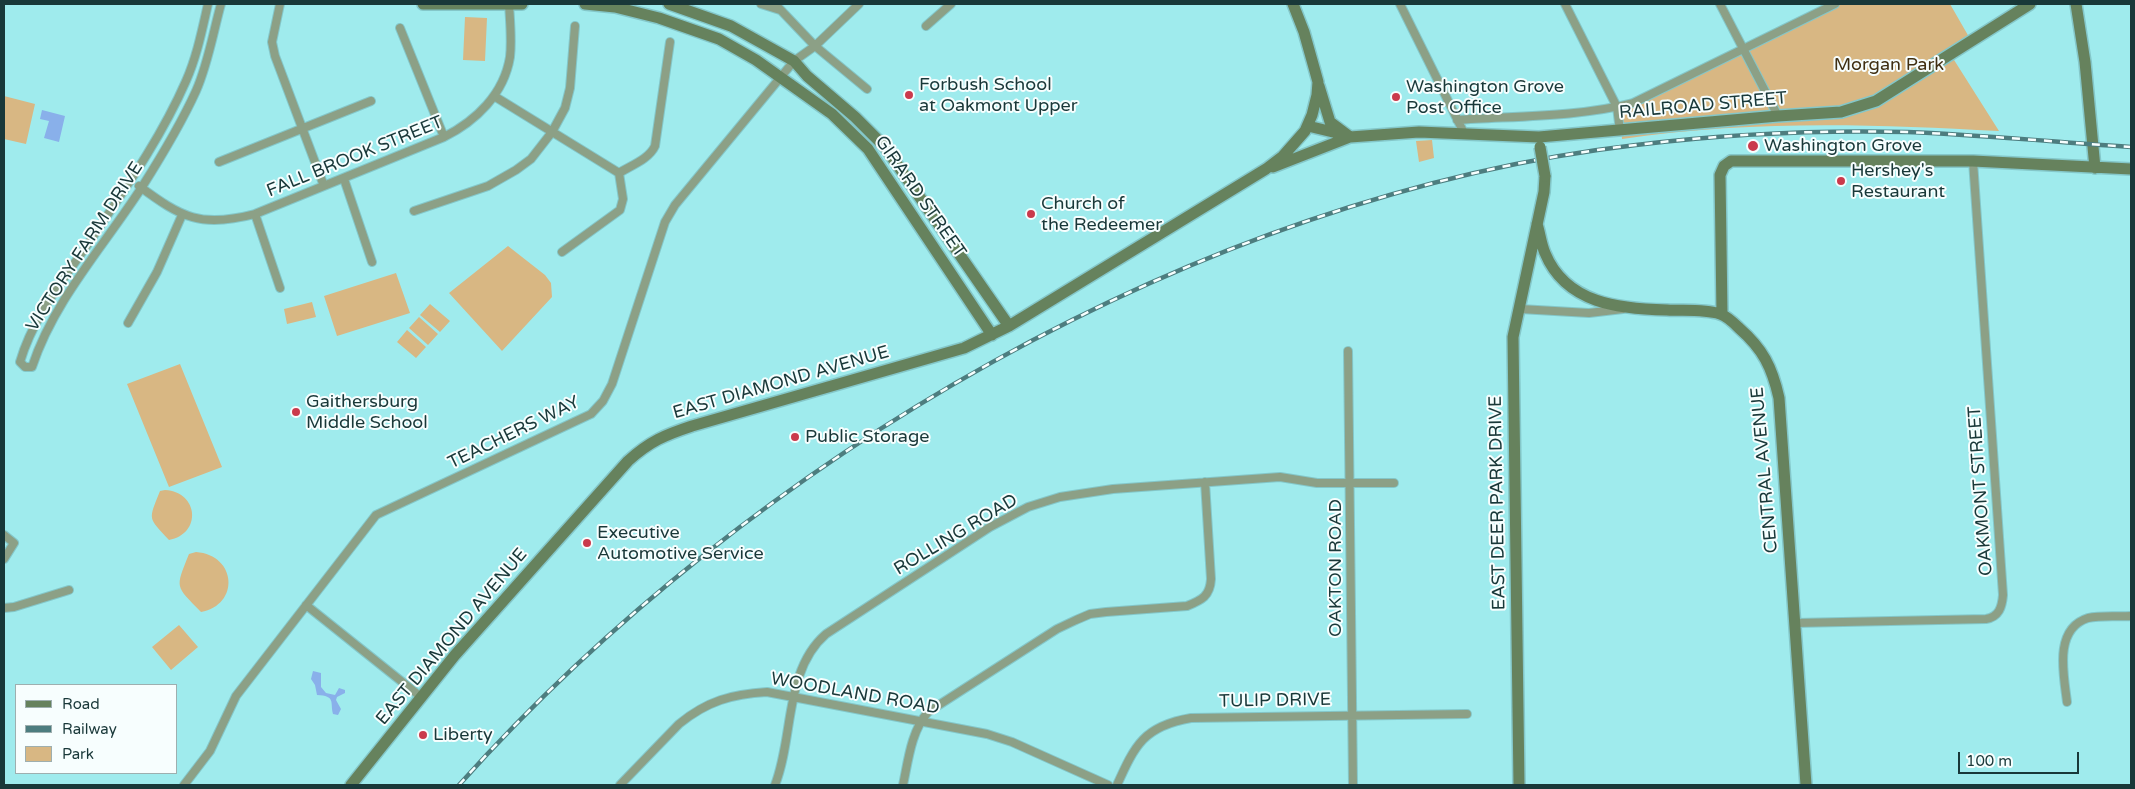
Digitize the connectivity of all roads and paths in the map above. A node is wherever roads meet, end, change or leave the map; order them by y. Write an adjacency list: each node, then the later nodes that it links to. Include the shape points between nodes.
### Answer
1 (208, 4): 51 (street, VICTORY FARM DRIVE, via 187,79)
2 (221, 4): 53 (street, VICTORY FARM DRIVE, via 196,91)
3 (280, 4): 36 (street, via 272,42 274,56)
4 (423, 4): 5 (street)
5 (509, 4): 6 (street); 31 (street, FALL BROOK STREET, via 510,59)
6 (522, 4)
7 (585, 4): 28 (street, GIRARD STREET, via 650,16 719,38)
8 (668, 4): 27 (street, GIRARD STREET, via 731,26)
9 (761, 4): 20 (street)
10 (775, 4): 20 (street)
11 (859, 4): 25 (street, TEACHERS WAY)
12 (951, 4): 22 (street)
13 (1293, 4): 29 (street)
14 (1400, 4): 35 (street)
15 (1565, 4): 33 (street)
16 (1720, 4): 26 (street)
17 (1835, 4): 26 (street)
18 (2030, 4): 34 (street, RAILROAD STREET, via 1876,101 1841,112)
19 (2076, 4): 46 (street)
20 (782, 11): 25 (street)
21 (575, 26): 39 (street, via 570,88 565,108)
22 (926, 26)
23 (400, 28): 41 (street)
24 (670, 42): 49 (street, via 656,146 652,153)
25 (815, 46): 27 (street, TEACHERS WAY); 30 (street)
26 (1745, 49): 33 (street, via 1633,103); 34 (street)
27 (794, 61): 28 (street, TEACHERS WAY); 65 (street, GIRARD STREET, via 885,147)
28 (780, 76): 66 (street, GIRARD STREET, via 832,114 868,149); 74 (street, TEACHERS WAY, via 665,222 612,384 603,401 590,414 376,515)
29 (1318, 82): 37 (street); 42 (street, via 1330,122)
30 (867, 90)
31 (494, 96): 39 (street); 41 (street, FALL BROOK STREET, via 475,118)
32 (371, 101): 36 (street)
33 (1617, 107): 35 (street); 38 (street)
34 (1778, 116): 38 (street, RAILROAD STREET)
35 (1457, 120): 40 (street)
36 (301, 129): 45 (street); 52 (street)
37 (1306, 129): 42 (street, RAILROAD STREET); 47 (street, EAST DIAMOND AVENUE, via 1283,156)
38 (1620, 131): 43 (street, RAILROAD STREET)
39 (552, 132): 49 (street); 54 (street, via 531,159 516,170 488,186)
40 (1464, 133): 42 (street, RAILROAD STREET, via 1419,132); 43 (street, RAILROAD STREET)
41 (444, 138): 50 (street, FALL BROOK STREET)
42 (1346, 138): 47 (street)
43 (1540, 142): 57 (street, EAST DEER PARK DRIVE, bridge, via 1545,176)
44 (1973, 161): 46 (street); 63 (street, via 1731,161 1720,175); 77 (street, OAKMONT STREET, via 2004,595 2002,607 1986,620)
45 (219, 162)
46 (2095, 168): 48 (street)
47 (1266, 169): 65 (street, EAST DIAMOND AVENUE)
48 (2131, 169)
49 (619, 173): 58 (street, via 623,198 620,210)
50 (344, 179): 52 (street, FALL BROOK STREET); 59 (street)
51 (131, 180): 53 (street, FALL BROOK STREET); 53 (street, VICTORY FARM DRIVE, via 38,320 23,353 22,365 32,367 38,346 52,320)
52 (324, 186): 55 (street, FALL BROOK STREET)
53 (141, 188): 56 (street, FALL BROOK STREET)
54 (414, 211)
55 (255, 214): 56 (street, FALL BROOK STREET, via 231,220 206,221); 60 (street)
56 (182, 215): 64 (street, via 157,272)
57 (1537, 224): 61 (street, EAST DEER PARK DRIVE); 62 (street, EAST DEER PARK DRIVE, via 1545,254 1566,283 1592,300)
58 (562, 252)
59 (372, 262)
60 (280, 288)
61 (1520, 309): 62 (street, via 1589,313); 92 (street, EAST DEER PARK DRIVE, via 1513,337)
62 (1625, 309): 63 (street)
63 (1722, 314): 77 (street, CENTRAL AVENUE, via 1752,339 1762,352 1773,374 1779,398)
64 (128, 323)
65 (1009, 326): 66 (street, EAST DIAMOND AVENUE)
66 (992, 334): 79 (street, EAST DIAMOND AVENUE, via 964,348 692,426 662,436 645,446 628,461)
67 (1348, 351): 70 (street, OAKTON ROAD)
68 (1205, 482): 70 (street, ROLLING ROAD, via 1280,477); 78 (street, ROLLING ROAD, via 1113,488 1060,496 1028,507 826,634 813,645); 83 (street, via 1211,588 1201,601 1187,606 1090,614 1057,629)
69 (1394, 483): 70 (street, ROLLING ROAD)
70 (1350, 484): 82 (street, OAKTON ROAD)
71 (4, 535): 72 (street, via 14,543)
72 (4, 559)
73 (69, 590): 75 (street)
74 (306, 605): 79 (street); 84 (street, TEACHERS WAY, via 236,696 210,751)
75 (4, 608)
76 (2131, 616): 80 (street, via 2090,618 2070,631 2063,656)
77 (1795, 622): 93 (street, CENTRAL AVENUE)
78 (794, 696): 83 (street, WOODLAND ROAD); 86 (street, WOODLAND ROAD, via 768,692 740,693 713,702 679,724); 87 (street, ROLLING ROAD)
79 (421, 697): 85 (street, EAST DIAMOND AVENUE)
80 (2066, 702)
81 (1467, 714): 82 (street, TULIP DRIVE)
82 (1352, 715): 90 (street, TULIP DRIVE, via 1191,718 1172,722 1153,730 1139,743); 91 (street, OAKTON ROAD)
83 (921, 720): 88 (street); 89 (street, WOODLAND ROAD, via 1012,742)
84 (184, 785)
85 (351, 785)
86 (620, 785)
87 (775, 785)
88 (903, 785)
89 (1108, 785)
90 (1117, 785)
91 (1353, 785)
92 (1519, 785)
93 (1806, 785)

